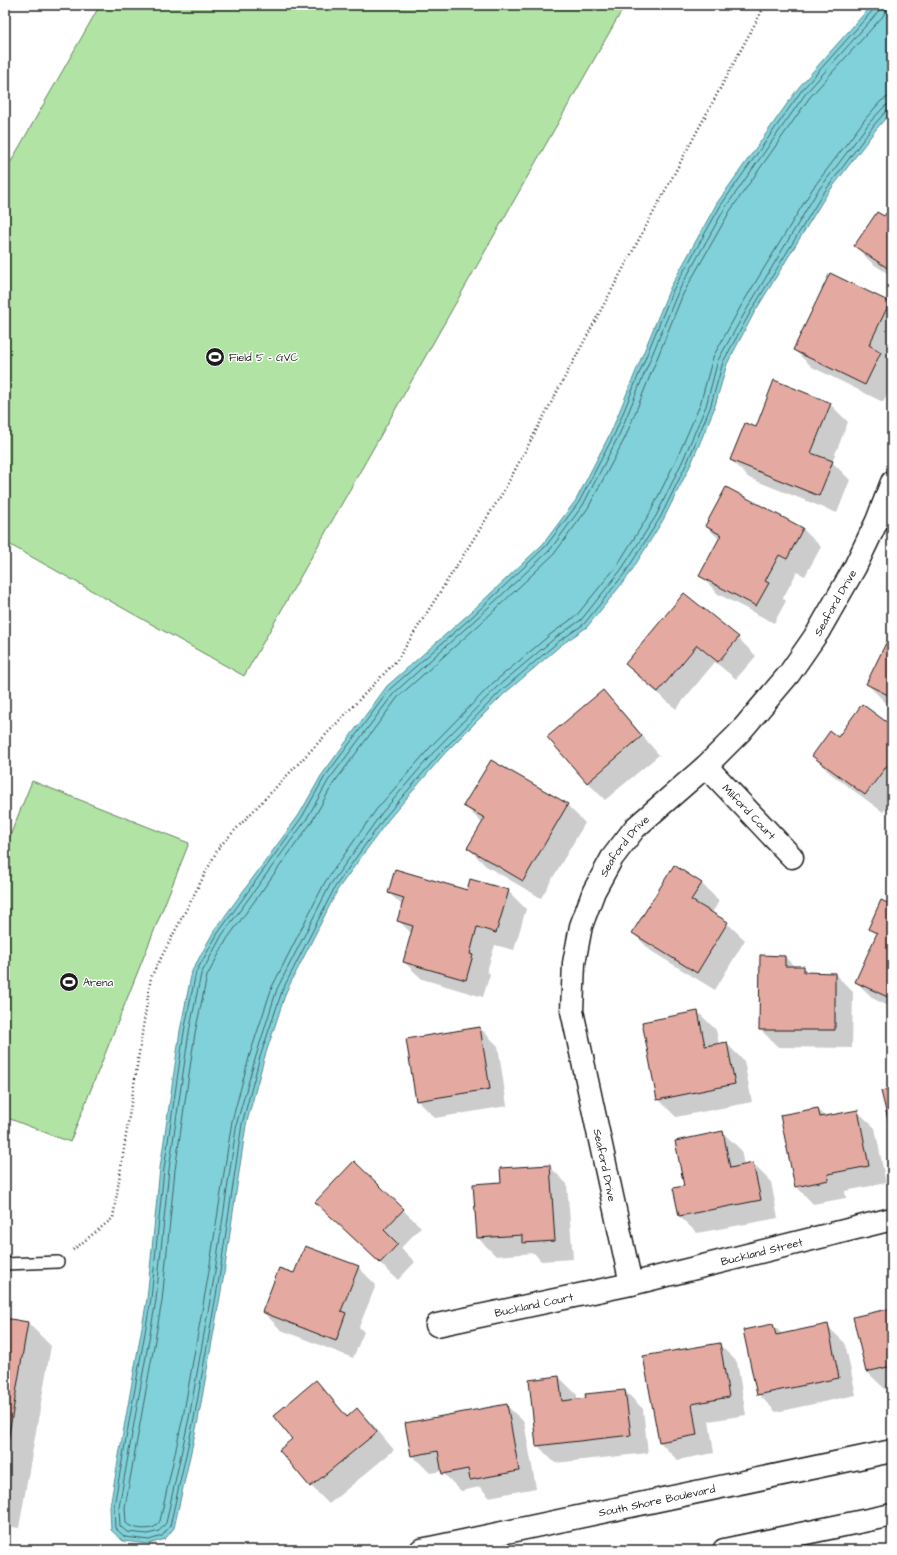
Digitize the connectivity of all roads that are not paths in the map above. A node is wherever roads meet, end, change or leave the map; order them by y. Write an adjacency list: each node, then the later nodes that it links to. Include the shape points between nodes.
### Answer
1 (892, 482): 2 (street, Seaford Drive, via 855,567 818,632 789,674 740,732)
2 (706, 766): 3 (street, Milford Court); 7 (street, Seaford Drive, via 635,828 612,858 594,891 581,926 574,963 572,1011)
3 (792, 857)
4 (892, 1219): 7 (street, Buckland Street)
5 (58, 1262): 6 (lane)
6 (5, 1264)
7 (631, 1284): 8 (street, Buckland Court)
8 (437, 1325)
9 (892, 1451): 11 (street, South Shore Boulevard)
10 (892, 1515): 12 (street)
11 (421, 1550)
12 (724, 1550)

